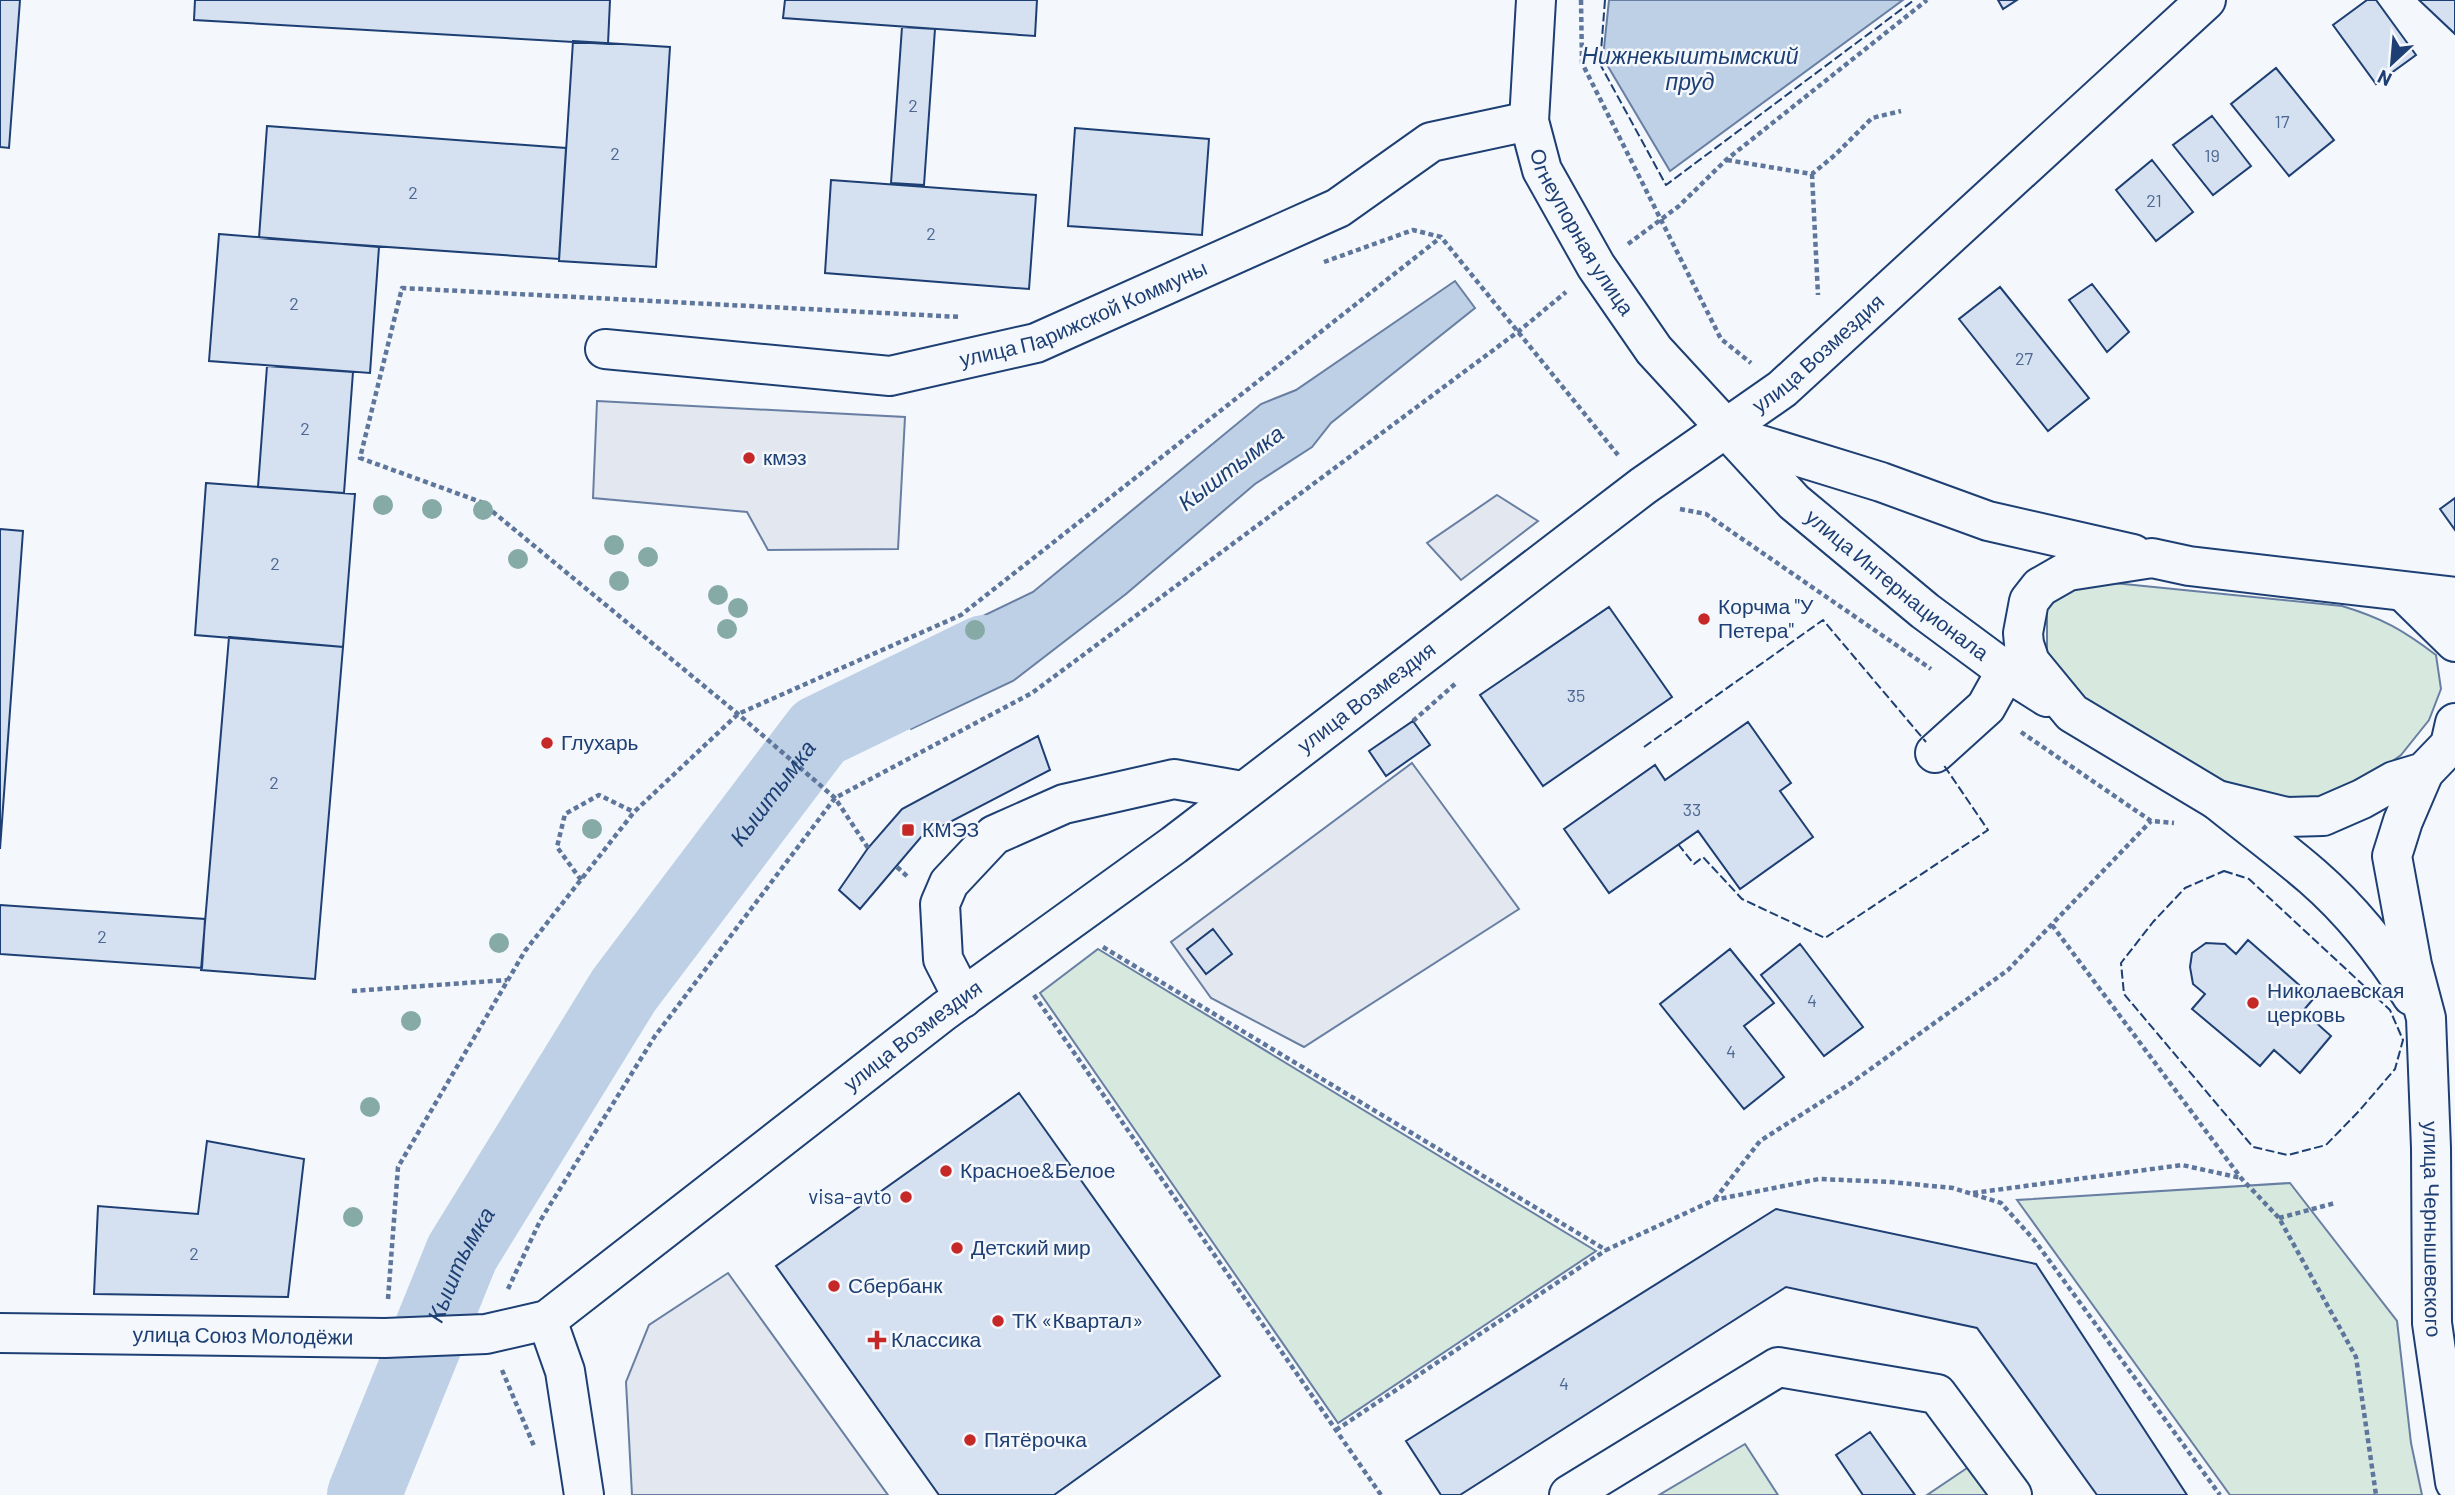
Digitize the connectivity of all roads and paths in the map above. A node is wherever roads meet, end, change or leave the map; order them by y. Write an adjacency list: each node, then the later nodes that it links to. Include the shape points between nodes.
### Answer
1 (1536, 0): 6 (street, Огнеупорная улица)
2 (1581, 0): 9 (path, via 1582,63)
3 (1927, 0): 7 (path)
4 (2206, 0): 17 (street, улица Возмездия)
5 (1901, 111): 8 (path, via 1872,118)
6 (1529, 121): 12 (street, Огнеупорная улица, via 1542,170); 16 (street, улица Парижской Коммуны, via 1431,142 1338,208 1037,343 890,376)
7 (1726, 160): 8 (path); 9 (path)
8 (1812, 174): 13 (path)
9 (1660, 220): 12 (path); 17 (path, via 1721,339)
10 (1441, 237): 11 (path, via 1413,230); 15 (path); 27 (path, via 961,615)
11 (1312, 266)
12 (1596, 266): 15 (path); 18 (street, Огнеупорная улица, via 1654,350)
13 (1818, 295)
14 (963, 317): 27 (path, via 402,288 360,458 481,502)
15 (1519, 331): 19 (path); 32 (path, via 1032,694)
16 (605, 349)
17 (1782, 390): 18 (street, улица Возмездия)
18 (1731, 433): 19 (street, улица Возмездия); 20 (street, via 1988,521); 24 (street, улица Интернационала, via 1794,502 1925,611)
19 (1643, 486): 25 (path, via 1663,506 1706,514); 31 (street, улица Возмездия)
20 (2152, 558): 21 (street); 26 (street, via 2068,571 2040,587 2029,601 2023,633 2030,662)
21 (2403, 592): 22 (street); 23 (street)
22 (2455, 597)
23 (2455, 642)
24 (2006, 671): 25 (street); 26 (street, улица Интернационала)
25 (1986, 707): 29 (street); 35 (path)
26 (2072, 713): 33 (street, улица Интернационала)
27 (738, 714): 32 (path); 34 (path)
28 (2453, 736): 30 (street)
29 (1935, 753)
30 (2424, 772): 33 (street, via 2323,816 2287,817); 46 (street, улица Чернышевского, via 2392,856)
31 (1242, 791): 39 (street, via 1174,779 1065,804 994,835 949,883); 42 (street, улица Возмездия)
32 (835, 798): 36 (path); 56 (path, via 656,1036 540,1221)
33 (2217, 800): 35 (path, via 2193,825); 46 (street, via 2314,878 2348,912 2379,948)
34 (634, 812): 38 (path); 38 (path, via 600,795 565,814 557,847)
35 (2151, 821): 40 (path)
36 (867, 848)
37 (897, 867): 39 (path)
38 (582, 880): 43 (path)
39 (940, 904): 45 (street, via 943,960)
40 (2052, 925): 48 (path); 50 (path, via 2008,970 1851,1083 1760,1141)
41 (1098, 944): 53 (path)
42 (1008, 964): 45 (street, улица Возмездия); 58 (path)
43 (508, 979): 44 (path); 57 (path, via 398,1167)
44 (352, 991)
45 (962, 998): 54 (street, улица Возмездия)
46 (2426, 1018): 47 (street, улица Чернышевского)
47 (2443, 1151): 60 (street, улица Чернышевского, via 2432,1323)
48 (2241, 1178): 49 (path, via 2182,1165); 52 (path)
49 (1968, 1193): 50 (path, via 1891,1182 1819,1179); 65 (path, via 2001,1203 2035,1241)
50 (1714, 1200): 53 (path)
51 (2335, 1203): 52 (path)
52 (2279, 1218): 66 (path, via 2356,1357)
53 (1606, 1250): 58 (path)
54 (547, 1320): 56 (street, улица Возмездия); 61 (street, via 565,1371)
55 (0, 1333): 57 (street, улица Союз Молодёжи)
56 (486, 1334): 57 (street, улица Союз Молодёжи); 59 (path)
57 (385, 1338)
58 (1336, 1430): 62 (path)
59 (539, 1458)
60 (2455, 1482)
61 (584, 1495)
62 (1381, 1495)
63 (1569, 1495): 64 (street, via 1778,1367 1937,1394)
64 (2012, 1495)
65 (2220, 1495)
66 (2376, 1495)

